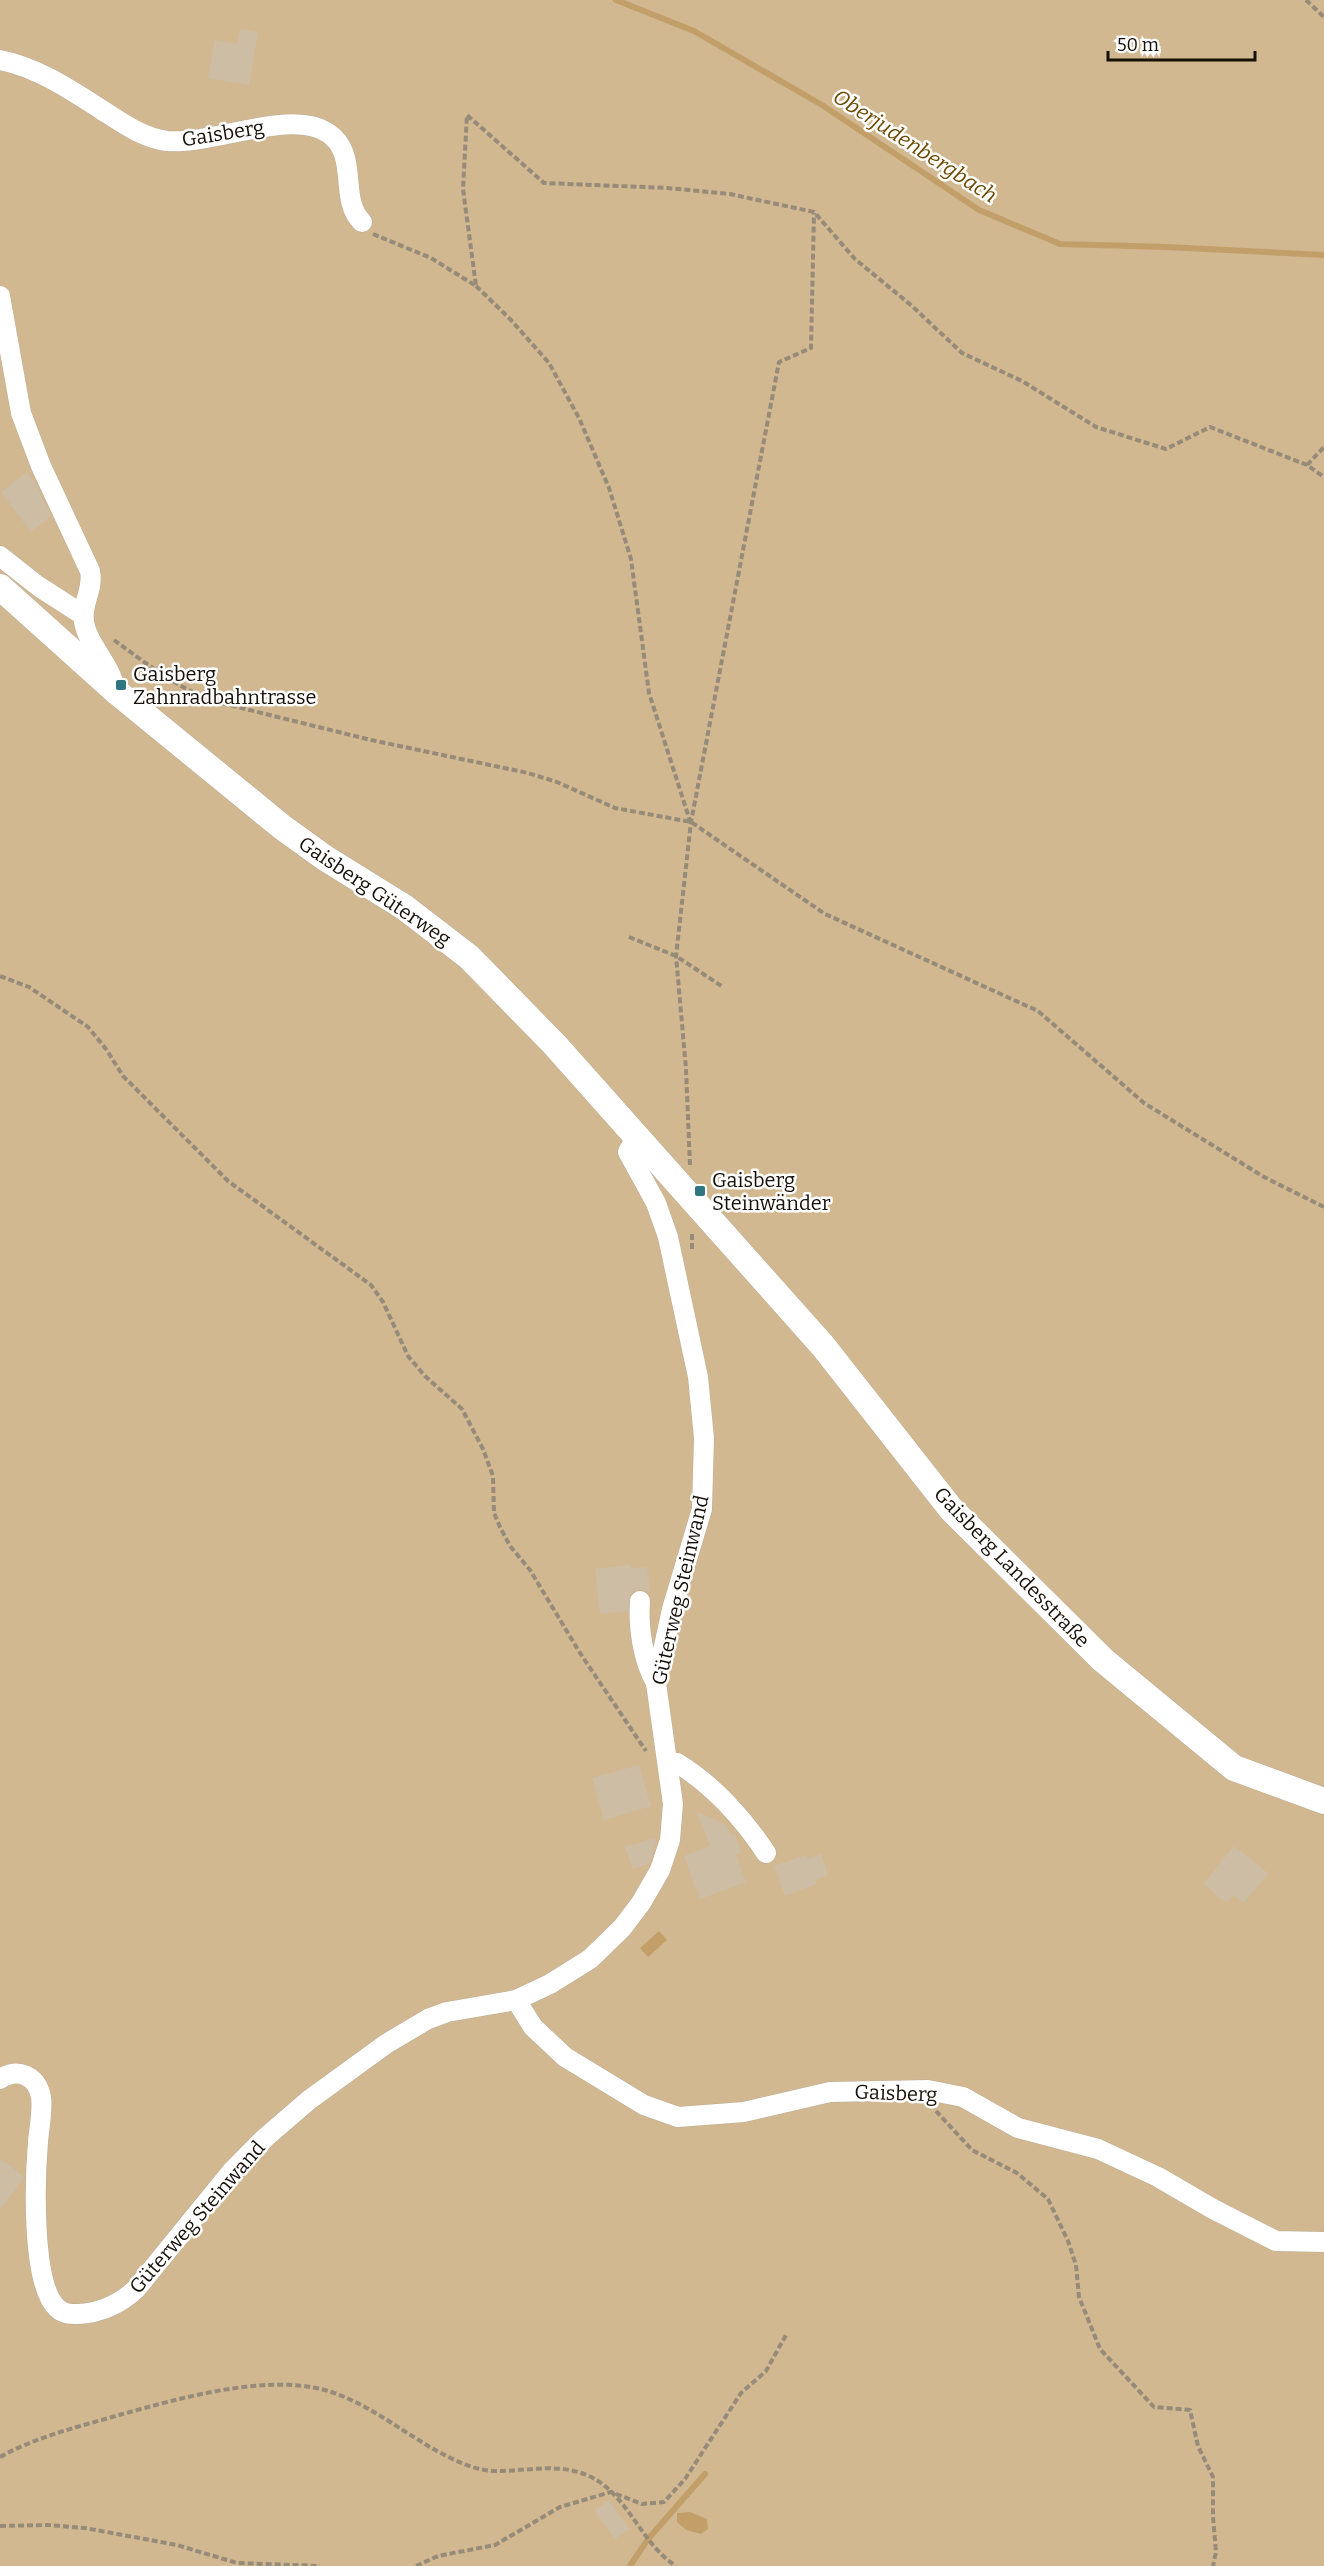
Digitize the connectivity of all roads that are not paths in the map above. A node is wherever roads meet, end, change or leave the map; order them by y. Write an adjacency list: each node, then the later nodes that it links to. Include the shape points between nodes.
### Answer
1 (0, 60): 2 (street, Gaisberg, via 43,75 131,129 164,140 215,138 283,124 316,126 338,140 345,156 352,205)
2 (362, 222)
3 (0, 296): 6 (street, via 21,413 90,572 91,586)
4 (0, 556): 6 (street)
5 (0, 587): 7 (main road, Gaisberg Güterweg)
6 (83, 615): 7 (street, via 90,639 112,674)
7 (116, 691): 8 (main road, Gaisberg Güterweg, via 282,827 404,907 469,957 555,1045)
8 (636, 1138): 10 (street, Güterweg Steinwand, via 628,1152 656,1203 668,1237 698,1377 704,1438 702,1509 672,1609); 12 (main road, Gaisberg Landesstraße, via 823,1346 951,1509 1104,1660 1234,1768)
9 (640, 1601): 10 (street, via 641,1631 649,1670)
10 (656, 1683): 11 (street, Güterweg Steinwand)
11 (669, 1770): 13 (street, via 677,1763 704,1784 745,1824); 14 (street, Güterweg Steinwand, via 674,1804 670,1840 660,1870 641,1903 607,1945 590,1959)
12 (1324, 1801)
13 (766, 1853)
14 (516, 2000): 15 (street, Güterweg Steinwand, via 436,2016 359,2063 309,2100 248,2154 127,2298 90,2313 70,2314 55,2307 42,2270 36,2199 39,2091 26,2075 13,2073); 16 (street, Gaisberg, via 533,2027 565,2057 635,2101 678,2117 744,2112 830,2092 928,2090 963,2097 1018,2128 1098,2149 1276,2241)
15 (0, 2079)
16 (1324, 2242)

